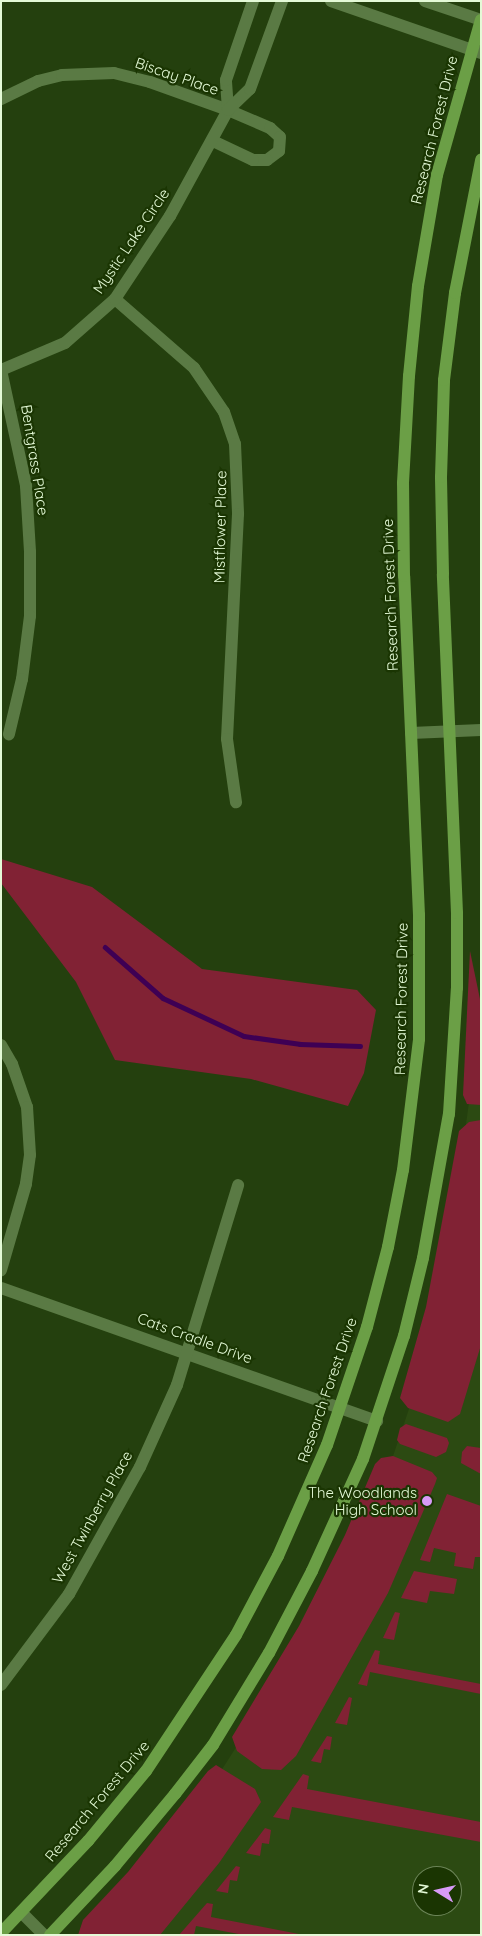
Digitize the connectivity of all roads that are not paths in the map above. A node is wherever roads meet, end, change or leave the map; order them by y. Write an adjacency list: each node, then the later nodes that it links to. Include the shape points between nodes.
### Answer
1 (253, 1): 8 (street, Mystic Lake Circle, via 226,80)
2 (282, 1): 8 (street, Mystic Lake Circle, via 250,89)
3 (332, 1): 6 (street)
4 (425, 1): 5 (street)
5 (481, 20): 6 (main road, Research Forest Drive)
6 (476, 51): 15 (main road, Research Forest Drive, via 437,175 418,286 409,376 403,483)
7 (1, 99): 8 (street, Biscay Place, via 38,81 97,72 150,82)
8 (228, 110): 9 (street, Mystic Lake Circle); 9 (street, Biscay Place, via 270,128 280,137 279,151 266,160 253,160)
9 (213, 142): 11 (street, Mystic Lake Circle)
10 (481, 160): 14 (main road, via 455,293 444,380 441,487)
11 (115, 300): 12 (street, Mystic Lake Circle, via 65,343); 17 (street, Mistflower Place, via 194,368 224,412 235,444 238,514 227,739)
12 (1, 370): 16 (street, Bentgrass Place, via 26,486 30,552 30,616 22,680)
13 (481, 730): 14 (street)
14 (449, 731): 15 (street); 24 (main road, via 457,914 452,1083 439,1178 423,1258 404,1336)
15 (411, 733): 23 (main road, Research Forest Drive, via 419,915 416,1076 388,1247)
16 (9, 734)
17 (236, 802)
18 (1, 1045): 20 (street, via 12,1064 27,1108 30,1155 26,1184)
19 (238, 1185): 22 (street, West Twinberry Place)
20 (1, 1270)
21 (1, 1288): 22 (street, Cats Cradle Drive)
22 (188, 1352): 23 (street, Cats Cradle Drive); 25 (street, West Twinberry Place, via 177,1385 140,1467 94,1553 45,1629)
23 (340, 1409): 24 (street, Cats Cradle Drive); 26 (main road, Research Forest Drive, via 282,1548 236,1635 146,1771)
24 (377, 1420): 29 (main road, via 353,1484 312,1571 269,1653 213,1745 115,1866)
25 (1, 1685)
26 (22, 1913): 27 (main road, Research Forest Drive); 28 (street)
27 (1, 1932)
28 (44, 1935)
29 (50, 1935)

